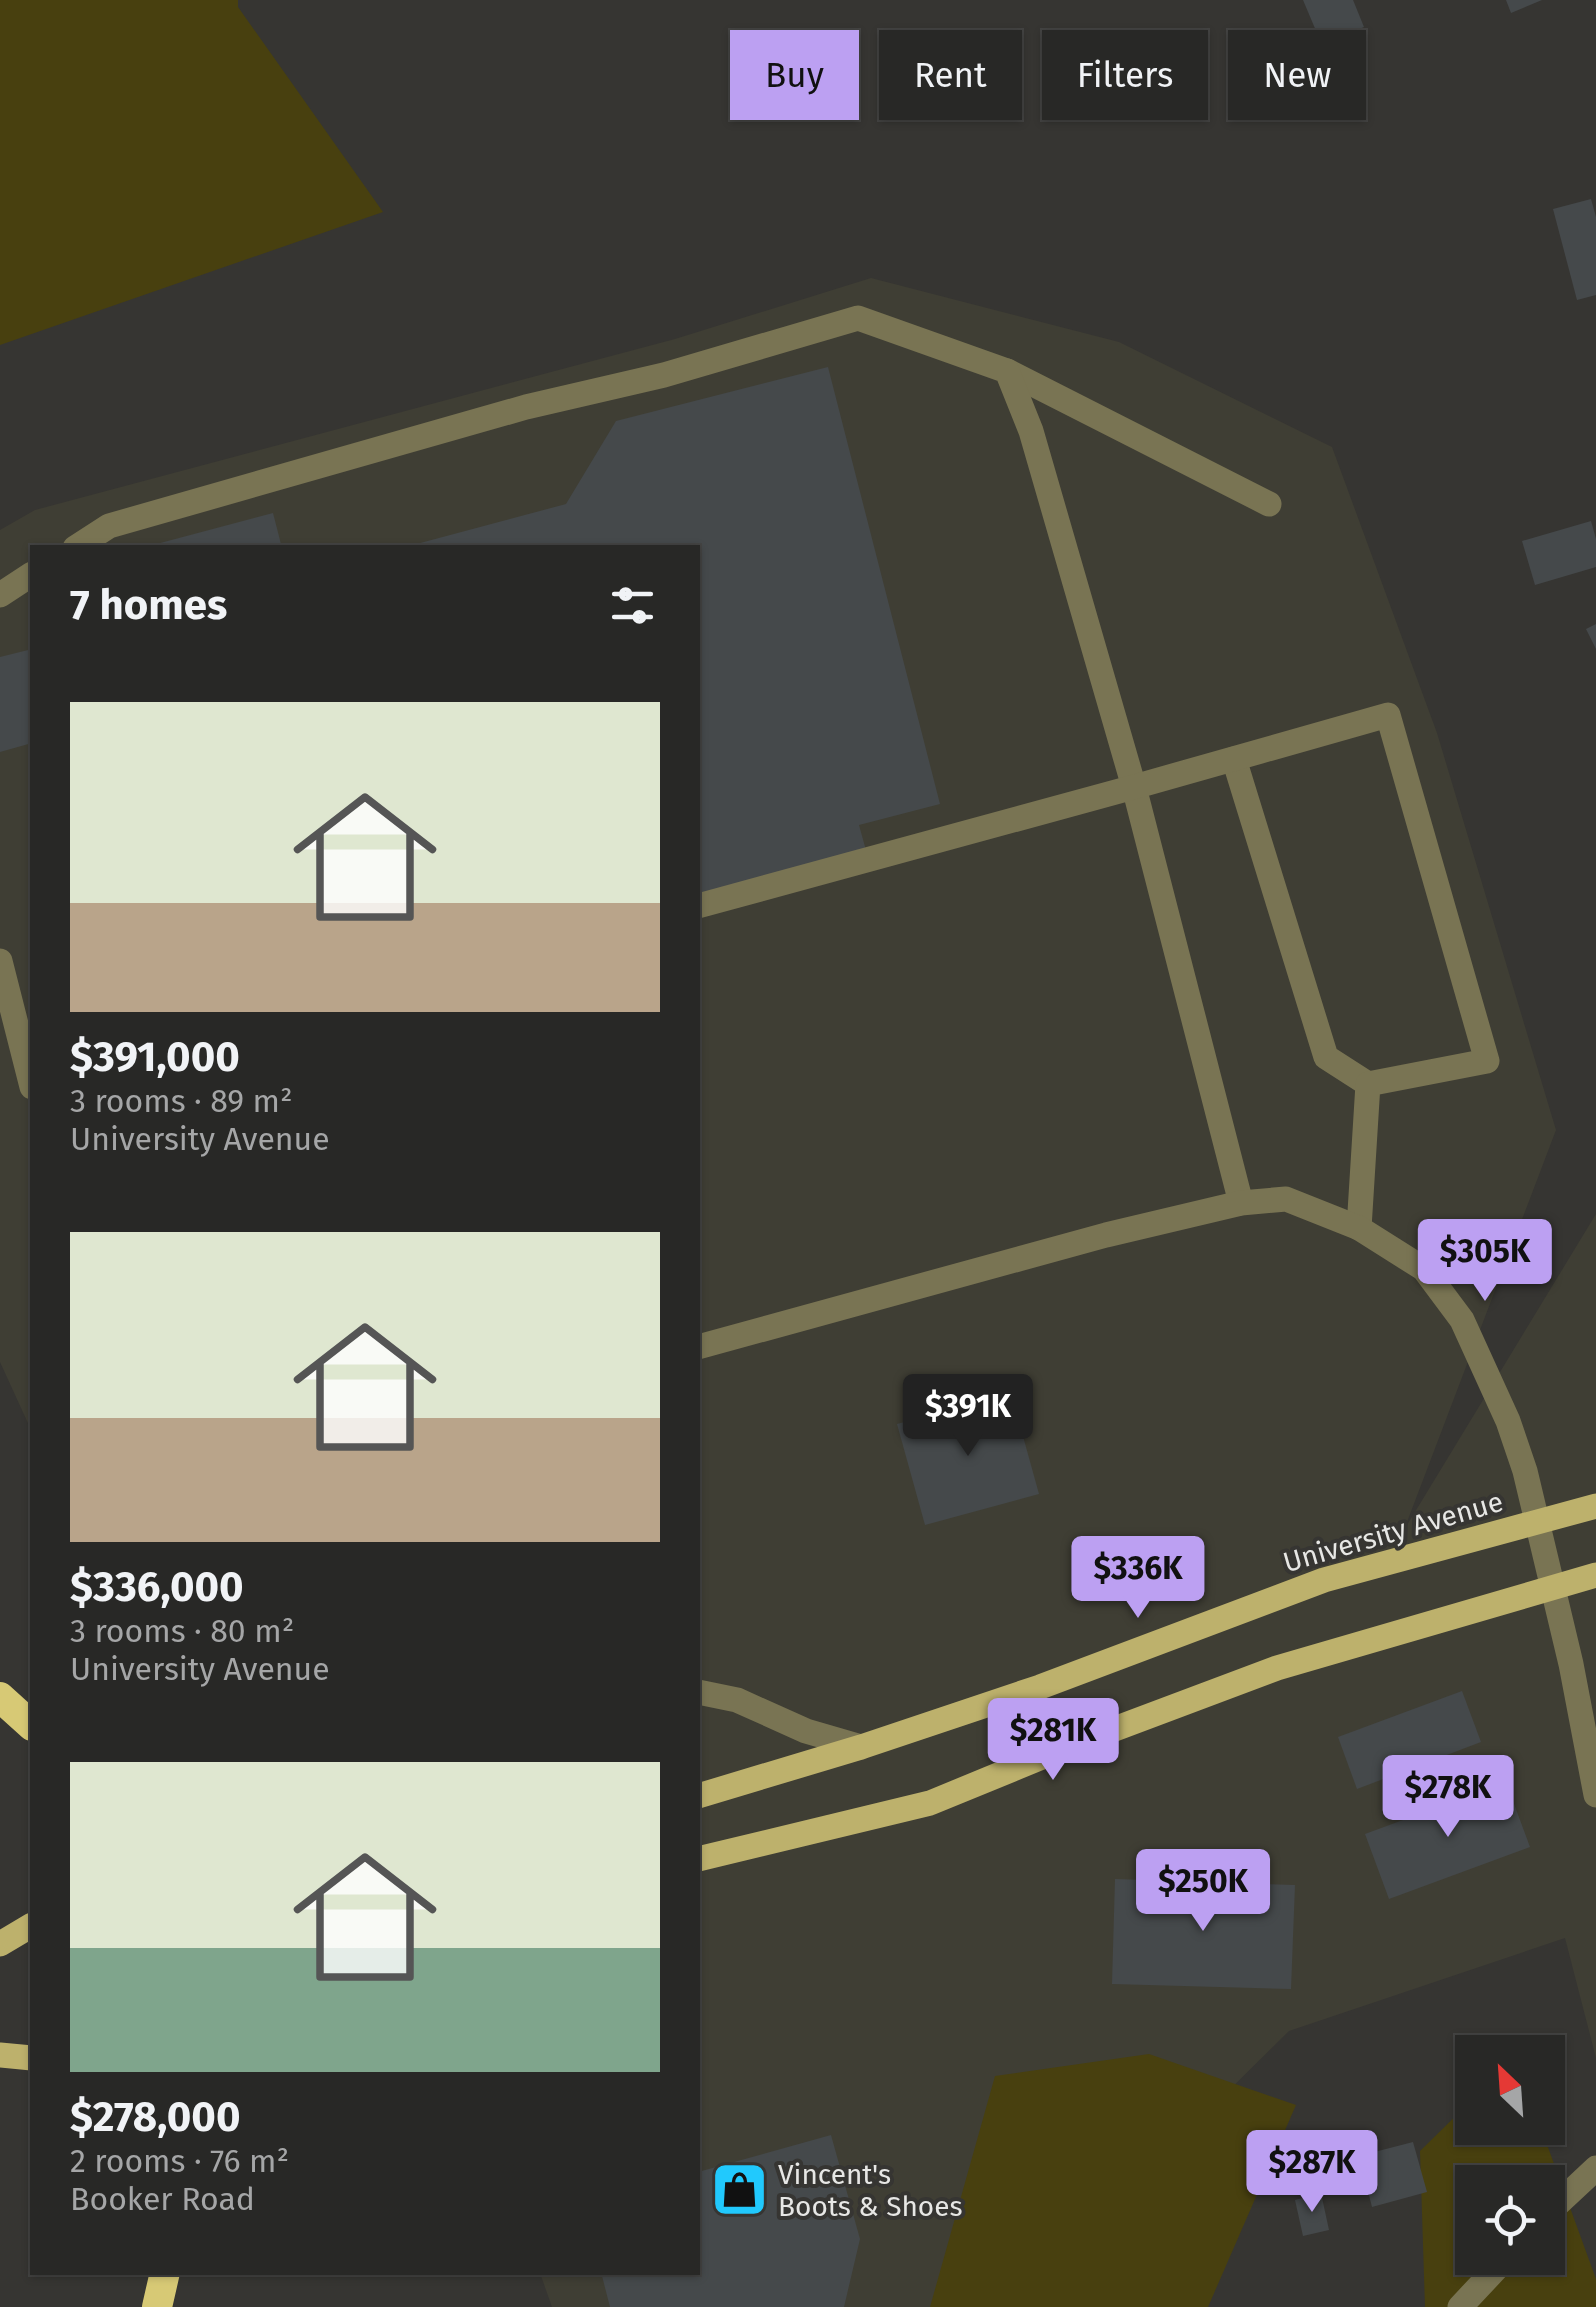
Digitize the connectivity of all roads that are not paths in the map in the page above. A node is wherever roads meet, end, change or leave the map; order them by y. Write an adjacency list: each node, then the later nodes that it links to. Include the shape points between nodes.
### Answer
1 (1007, 371): 2 (street); 3 (street, via 858,318 109,526); 7 (street, via 1031,430)
2 (1269, 504)
3 (80, 545)
4 (30, 575): 5 (street)
5 (0, 596)
6 (1234, 759): 7 (street); 11 (street, via 1326,1057); 11 (street, via 1388,715 1488,1061)
7 (1134, 788): 8 (street); 12 (street)
8 (700, 905)
9 (0, 960): 10 (street)
10 (30, 1078)
11 (1368, 1084): 13 (street)
12 (1241, 1203): 13 (street, via 1286,1199); 14 (street)
13 (1358, 1228): 16 (street, via 1424,1269 1462,1320 1508,1421)
14 (700, 1346)
15 (1596, 1506): 16 (main road, University Avenue)
16 (1538, 1522): 18 (street); 22 (main road, University Avenue, via 1324,1580)
17 (1596, 1575): 18 (main road)
18 (1553, 1586): 24 (street); 25 (main road, via 1277,1668 930,1804)
19 (700, 1694): 22 (street, via 737,1700)
20 (0, 1696): 21 (highway)
21 (30, 1724)
22 (861, 1747): 23 (main road, University Avenue)
23 (700, 1795)
24 (1596, 1795)
25 (700, 1860)
26 (30, 1926): 27 (main road)
27 (0, 1944)
28 (0, 2056): 29 (main road)
29 (30, 2058)
30 (1596, 2168): 31 (street)
31 (1565, 2198)
32 (164, 2275): 34 (highway)
33 (1490, 2275): 35 (street)
34 (157, 2307)
35 (1460, 2307)

